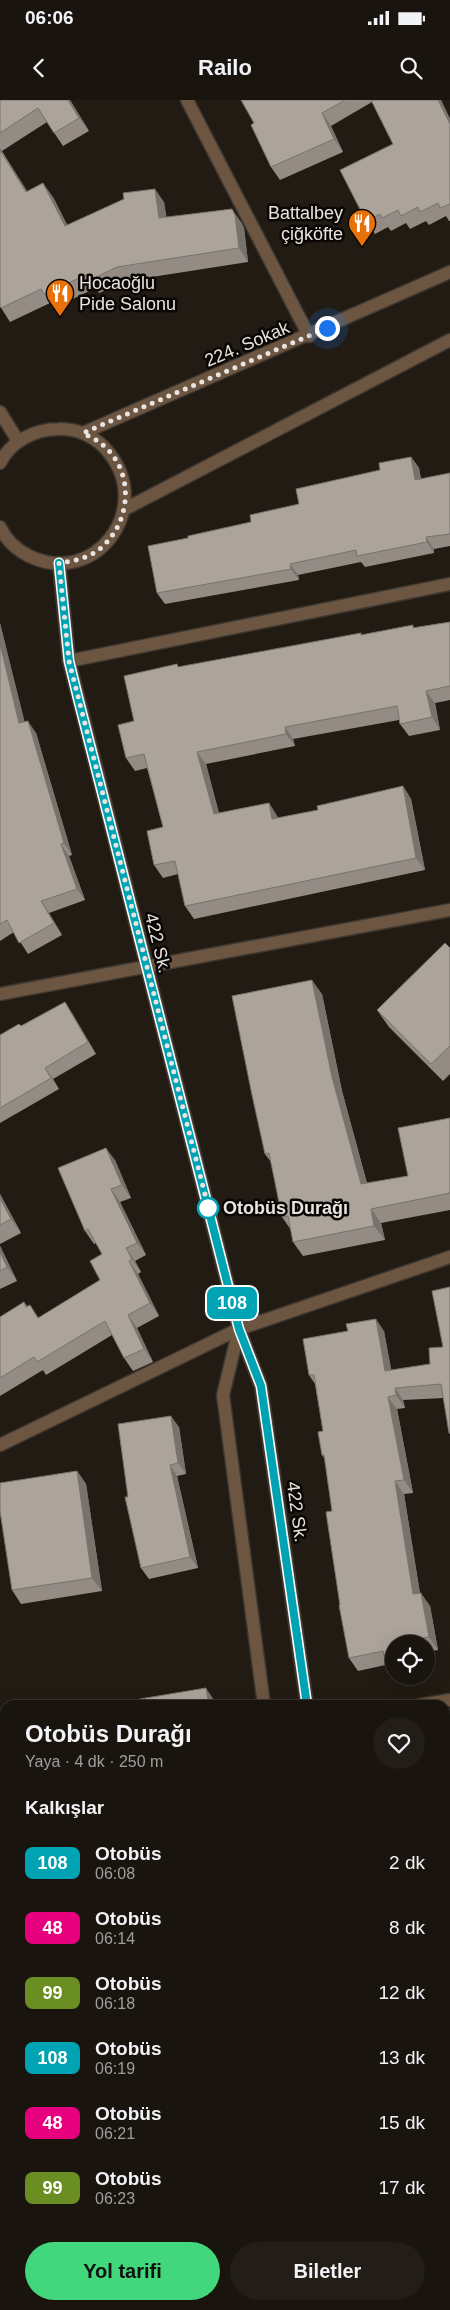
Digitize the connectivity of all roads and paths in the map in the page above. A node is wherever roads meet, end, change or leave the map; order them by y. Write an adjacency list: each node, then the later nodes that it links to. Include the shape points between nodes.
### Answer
1 (187, 100): 3 (street)
2 (450, 272): 3 (street, 224. Sokak)
3 (309, 336): 6 (street, 224. Sokak)
4 (450, 340): 9 (street)
5 (0, 412): 7 (street)
6 (83, 433): 7 (street, via 60,428 45,430); 9 (street, via 103,445 118,464 126,486)
7 (18, 442): 8 (street)
8 (0, 464)
9 (125, 509): 11 (street, via 116,531 101,549 80,560)
10 (2, 535): 11 (street, via 19,551 38,560)
11 (59, 563): 13 (street, 422 Sk.)
12 (450, 584): 13 (street)
13 (69, 661): 15 (street, 422 Sk.)
14 (450, 910): 15 (street)
15 (146, 967): 16 (street); 18 (street, 422 Sk.)
16 (0, 994)
17 (450, 1257): 18 (street)
18 (239, 1329): 19 (street); 20 (street, 422 Sk., via 223,1395); 21 (street, 422 Sk., via 261,1386)
19 (0, 1445)
20 (263, 1700)
21 (306, 1700)

